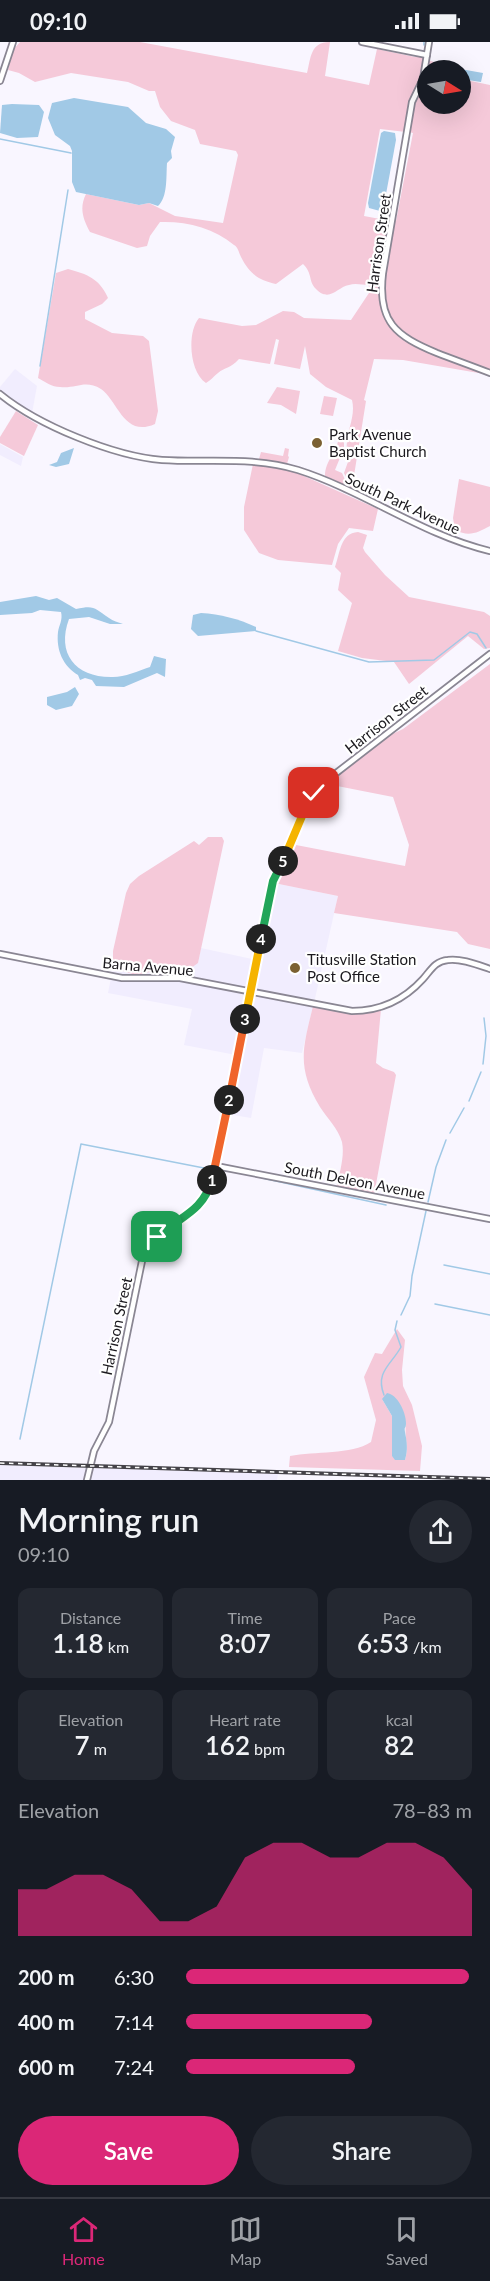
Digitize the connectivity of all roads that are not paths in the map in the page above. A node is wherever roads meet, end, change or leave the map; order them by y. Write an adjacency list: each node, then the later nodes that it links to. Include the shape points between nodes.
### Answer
1 (13, 42): 5 (street)
2 (362, 42): 4 (street)
3 (429, 42): 4 (street, Harrison Street)
4 (426, 56): 6 (street, Harrison Street, via 423,79 412,102 382,297 390,321 402,336)
5 (0, 81)
6 (490, 373)
7 (0, 394): 8 (street, South Park Avenue, via 56,427 123,453 160,459 246,460 286,467 321,478 439,535)
8 (490, 551)
9 (490, 654): 12 (street, Harrison Street, via 314,793 273,881)
10 (0, 954): 12 (street, Barna Avenue, via 122,978 180,978)
11 (490, 969): 12 (street, Barna Avenue, via 447,960 433,966 411,991 396,1001 360,1011)
12 (250, 992): 13 (street, Harrison Street)
13 (216, 1166): 14 (street, South Deleon Avenue); 15 (street, Harrison Street, via 202,1201 157,1237 142,1261 109,1422 94,1451)
14 (490, 1219)
15 (87, 1480)

